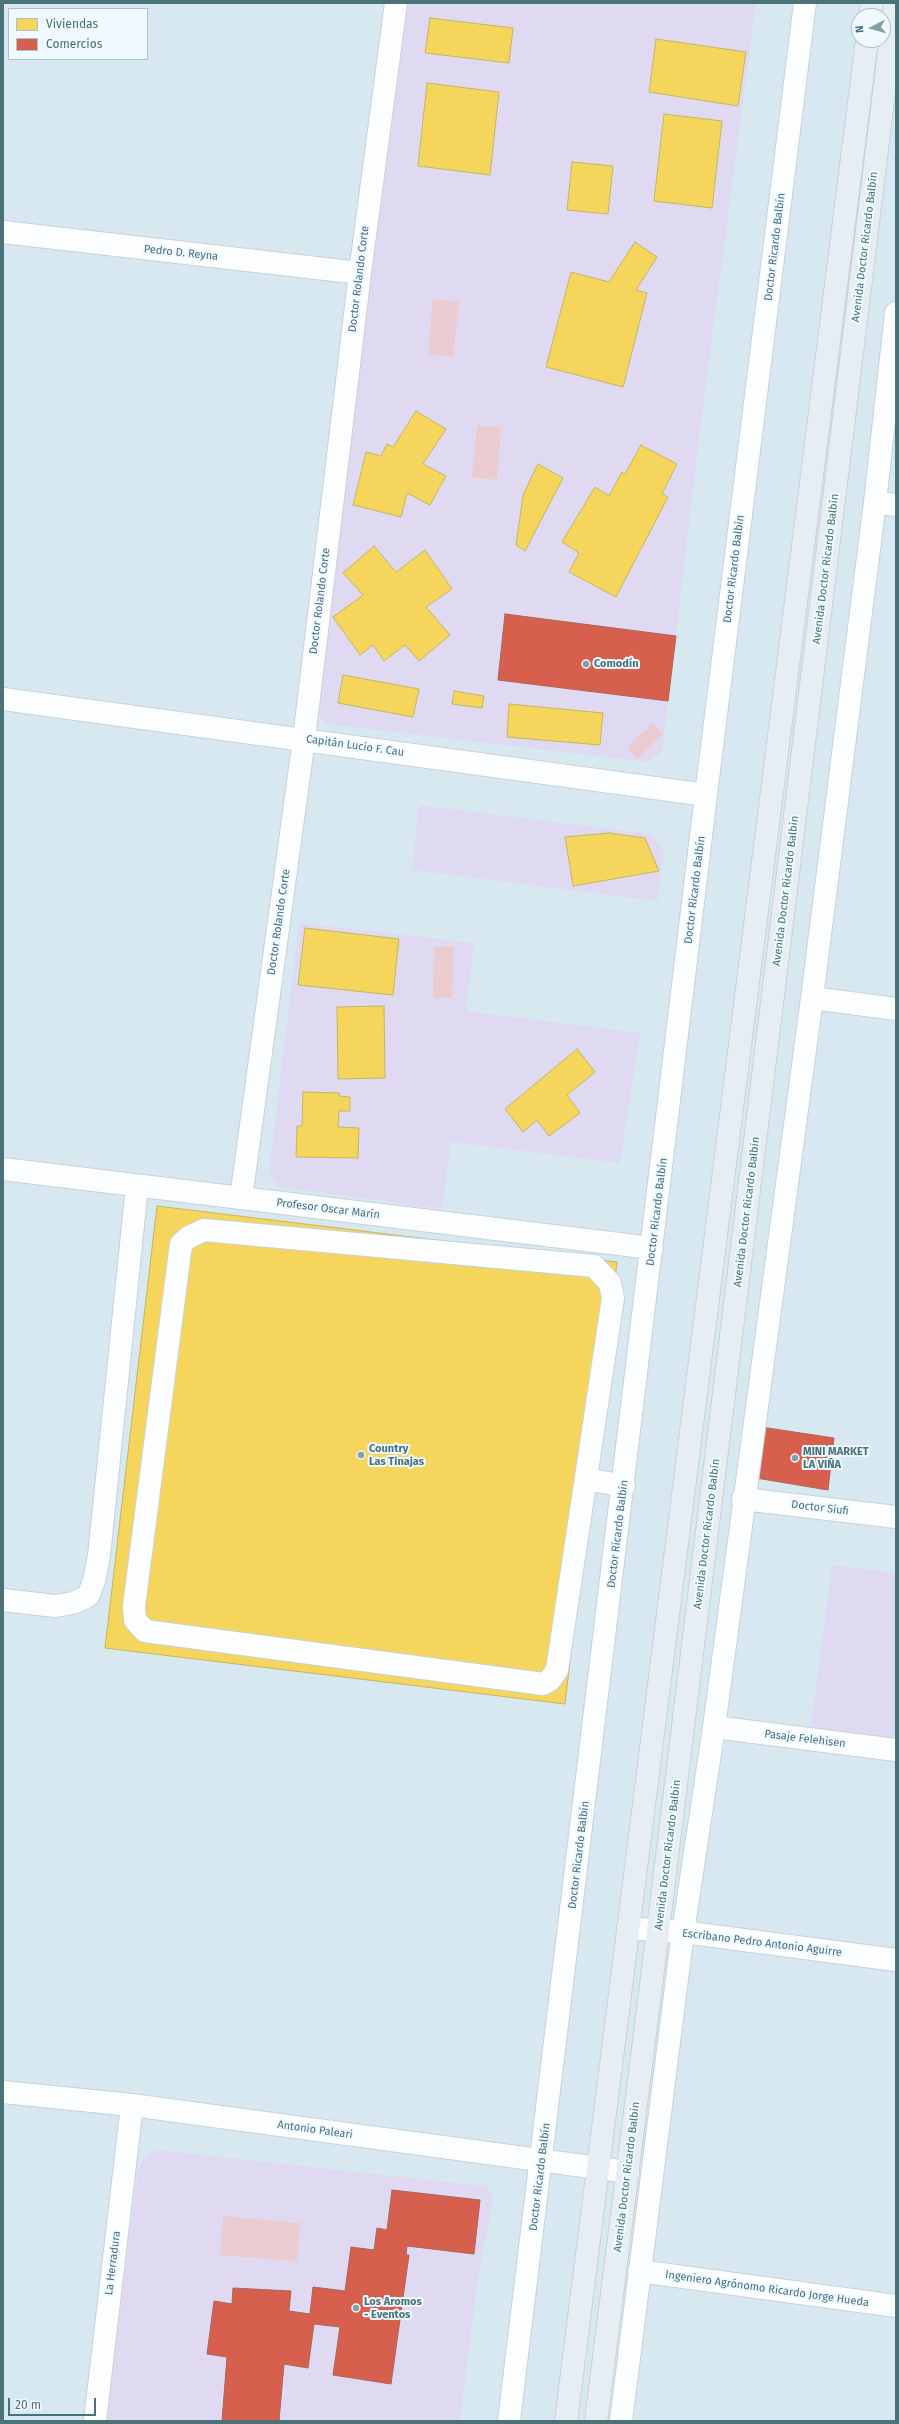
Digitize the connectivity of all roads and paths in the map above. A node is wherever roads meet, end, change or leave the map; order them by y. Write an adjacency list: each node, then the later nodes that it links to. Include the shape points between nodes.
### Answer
1 (396, 3): 6 (street, Doctor Rolando Corte)
2 (805, 3): 12 (street, Doctor Ricardo Balbín)
3 (896, 3): 27 (main road, Avenida Doctor Ricardo Balbín)
4 (866, 48): 26 (main road)
5 (3, 232): 6 (street, Pedro D. Reyna)
6 (360, 273): 11 (street, Doctor Rolando Corte)
7 (896, 313): 8 (street)
8 (874, 502): 9 (street); 13 (street)
9 (896, 505)
10 (3, 700): 11 (street, Capitán Lucio F. Cau)
11 (304, 739): 12 (street, Capitán Lucio F. Cau); 17 (street, Doctor Rolando Corte)
12 (706, 795): 18 (street, Doctor Ricardo Balbín)
13 (812, 998): 14 (street); 21 (street)
14 (896, 1010)
15 (3, 1169): 16 (street, Profesor Oscar Marín)
16 (137, 1186): 17 (street, Profesor Oscar Marín); 23 (street, via 99,1556 94,1581 88,1596 73,1603 55,1606)
17 (241, 1198): 18 (street, Profesor Oscar Marín)
18 (652, 1248): 20 (street, Doctor Ricardo Balbín)
19 (586, 1479): 19 (street, via 612,1298 610,1283 594,1266 204,1230 189,1236 181,1244 134,1606 135,1620 145,1631 543,1684 550,1680 557,1670); 20 (street)
20 (624, 1486): 32 (street, Doctor Ricardo Balbín)
21 (743, 1499): 22 (street, Doctor Siufi); 24 (street)
22 (896, 1517)
23 (3, 1600)
24 (714, 1727): 25 (street, Pasaje Felehisen); 28 (street)
25 (896, 1750)
26 (628, 1928): 27 (street, Escribano Pedro Antonio Aguirre); 33 (main road)
27 (658, 1930): 28 (street, Escribano Pedro Antonio Aguirre); 34 (main road, Avenida Doctor Ricardo Balbín)
28 (683, 1932): 29 (street, Escribano Pedro Antonio Aguirre); 35 (street)
29 (896, 1960)
30 (3, 2092): 31 (street, Antonio Paleari)
31 (132, 2106): 32 (street, Antonio Paleari); 37 (street, La Herradura)
32 (542, 2161): 33 (street, Antonio Paleari); 38 (street, Doctor Ricardo Balbín)
33 (598, 2168): 34 (street, Antonio Paleari); 39 (main road)
34 (628, 2172): 40 (main road, Avenida Doctor Ricardo Balbín)
35 (639, 2271): 36 (street, Ingeniero Agrónomo Ricardo Jorge Hueda); 41 (street)
36 (896, 2306)
37 (95, 2421)
38 (509, 2421)
39 (566, 2421)
40 (596, 2421)
41 (621, 2421)

